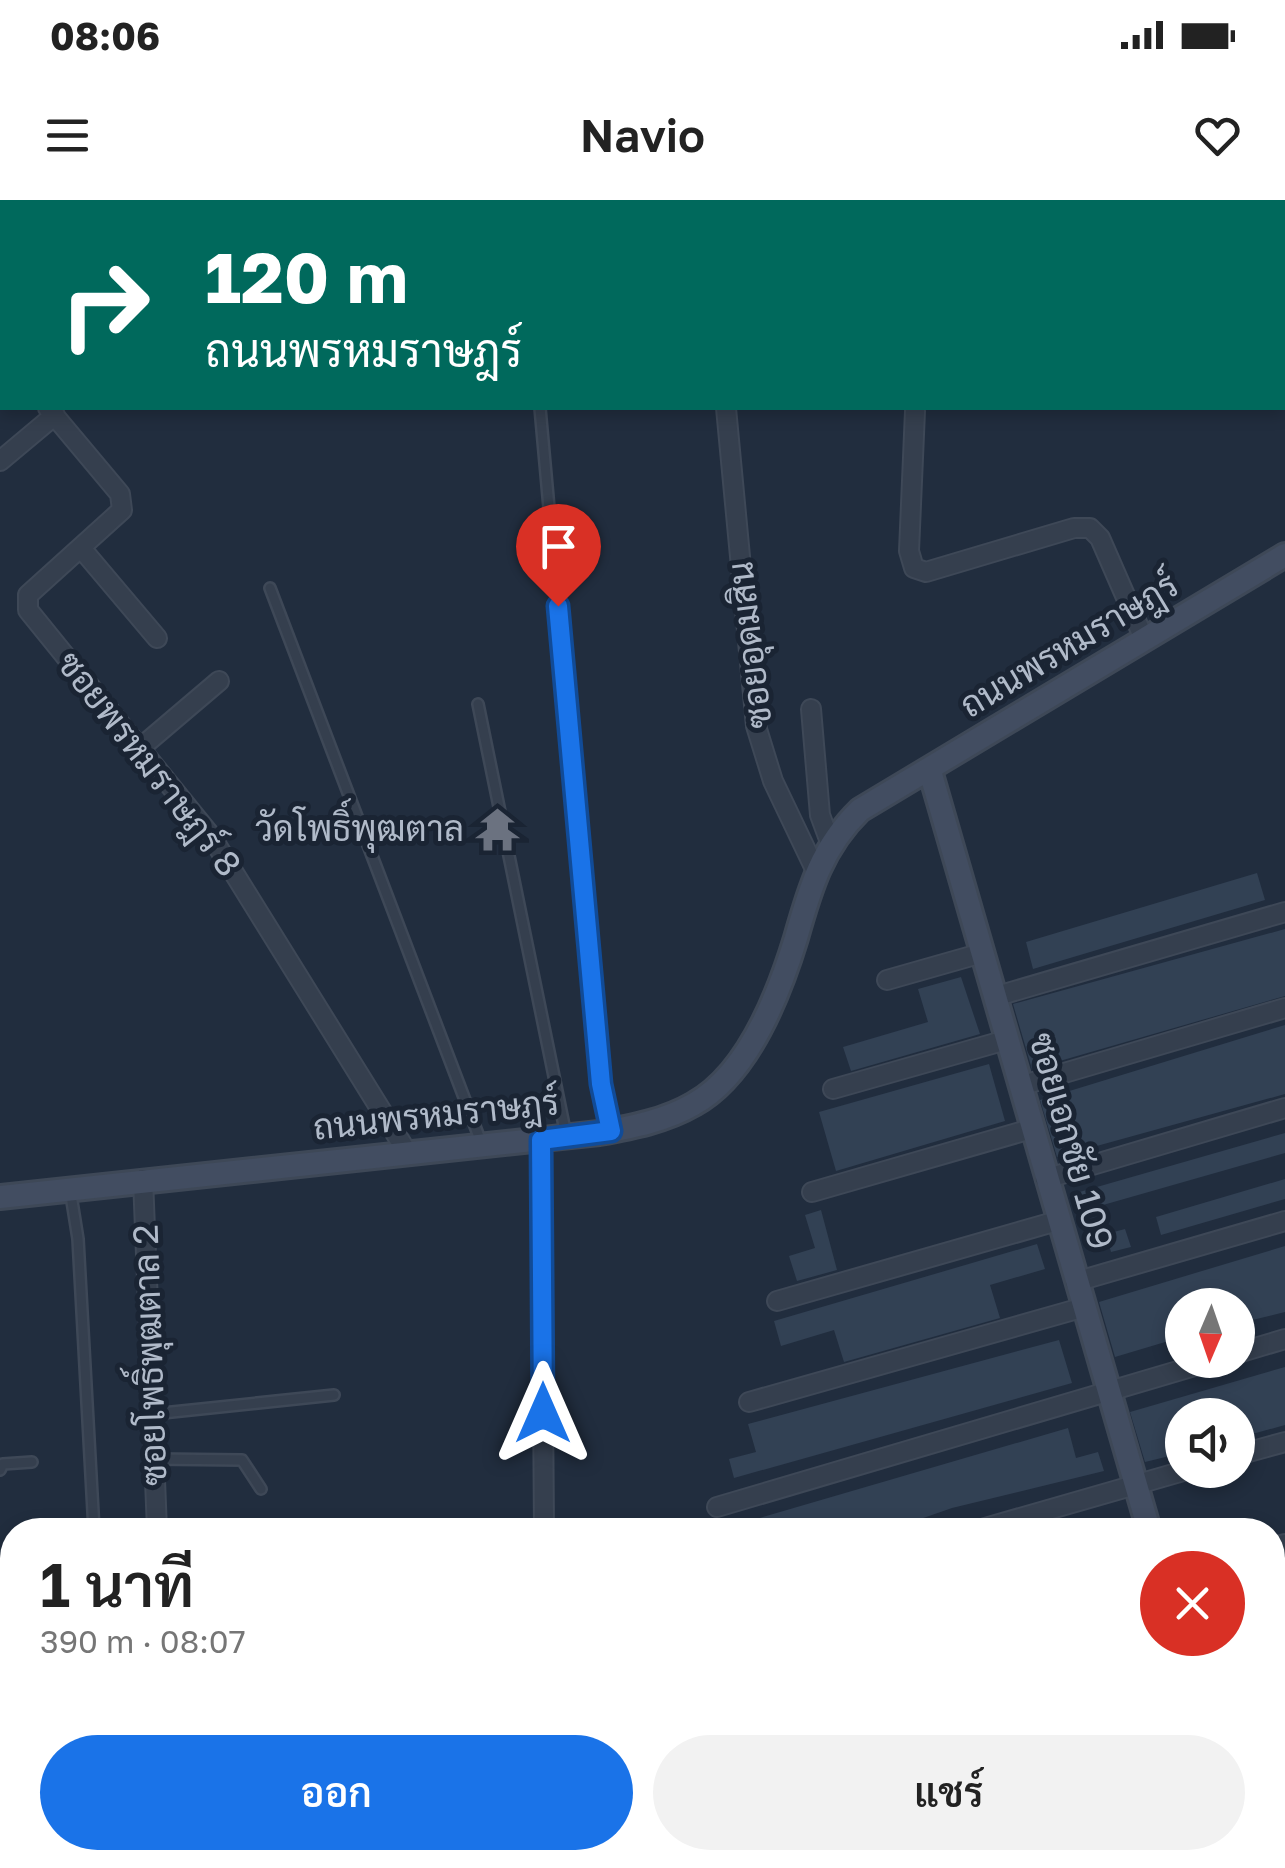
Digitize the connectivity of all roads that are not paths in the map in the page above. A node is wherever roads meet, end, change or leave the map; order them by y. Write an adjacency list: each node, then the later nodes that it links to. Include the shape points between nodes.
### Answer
1 (540, 410): 28 (lane, via 601,1084)
2 (726, 410): 17 (street, ซอยอุดมสิน, via 756,726 773,781)
3 (52, 411): 5 (street); 6 (street, ซอยพรหมราษฎร์ 8, via 122,500 120,514)
4 (915, 411): 10 (street, via 909,551 914,568 938,570 1090,528)
5 (0, 461)
6 (80, 548): 9 (street); 14 (street, ซอยพรหมราษฎร์ 8, via 28,595 27,607)
7 (1285, 555): 10 (street, ถนนพรหมราษฎร์)
8 (270, 588): 31 (lane)
9 (157, 638)
10 (1145, 641): 15 (street, ถนนพรหมราษฎร์)
11 (219, 681): 14 (street)
12 (478, 704): 29 (lane)
13 (811, 709): 16 (street, via 820,816)
14 (140, 749): 32 (street, ซอยพรหมราษฎร์ 8, via 236,872)
15 (930, 771): 16 (street, ถนนพรหมราษฎร์, via 860,810); 19 (street, ซอยเอกชัย 109)
16 (830, 842): 17 (street, ถนนพรหมราษฎร์)
17 (816, 871): 28 (street, ถนนพรหมราษฎร์, via 789,959 734,1068 695,1104)
18 (1285, 912): 21 (street)
19 (982, 954): 20 (street); 21 (street, ซอยเอกชัย 109)
20 (887, 980)
21 (994, 997): 23 (street, ซอยเอกชัย 109)
22 (1285, 1008): 24 (street)
23 (1006, 1040): 24 (street, ซอยเอกชัย 109); 25 (street)
24 (1020, 1086): 27 (street, ซอยเอกชัย 109)
25 (833, 1089)
26 (1285, 1108): 33 (street)
27 (1031, 1130): 33 (street, ซอยเอกชัย 109); 36 (street)
28 (611, 1131): 29 (street, ถนนพรหมราษฎร์)
29 (566, 1138): 30 (street, ถนนพรหมราษฎร์)
30 (541, 1140): 31 (street, ถนนพรหมราษฎร์); 61 (street)
31 (482, 1144): 32 (street, ถนนพรหมราษฎร์)
32 (407, 1152): 34 (street, ถนนพรหมราษฎร์)
33 (1045, 1179): 38 (street, ซอยเอกชัย 109)
34 (142, 1180): 35 (street, ถนนพรหมราษฎร์); 49 (street, ซอยโพธิ์พุฒตาล 2)
35 (70, 1188): 37 (street, ถนนพรหมราษฎร์); 59 (lane, via 80,1257)
36 (812, 1192)
37 (0, 1197)
38 (1057, 1221): 40 (street, ซอยเอกชัย 109); 41 (street)
39 (1285, 1221): 40 (street)
40 (1075, 1282): 42 (street, ซอยเอกชัย 109)
41 (778, 1301)
42 (1081, 1308): 46 (street, ซอยเอกชัย 109); 48 (street)
43 (1285, 1339): 44 (street)
44 (1255, 1348)
45 (1165, 1375): 46 (street)
46 (1107, 1392): 56 (street, ซอยเอกชัย 109); 58 (street)
47 (334, 1395): 49 (lane)
48 (749, 1402)
49 (153, 1414): 52 (street, ซอยโพธิ์พุฒตาล 2)
50 (1285, 1442): 51 (street)
51 (1255, 1450)
52 (155, 1459): 57 (lane, via 242,1460); 60 (street, ซอยโพธิ์พุฒตาล 2)
53 (32, 1462): 54 (lane)
54 (0, 1470)
55 (1165, 1476): 56 (street)
56 (1135, 1485): 62 (street); 63 (street, ซอยเอกชัย 109)
57 (261, 1490)
58 (717, 1507)
59 (93, 1518)
60 (157, 1518)
61 (544, 1518)
62 (1020, 1518)
63 (1145, 1518)

